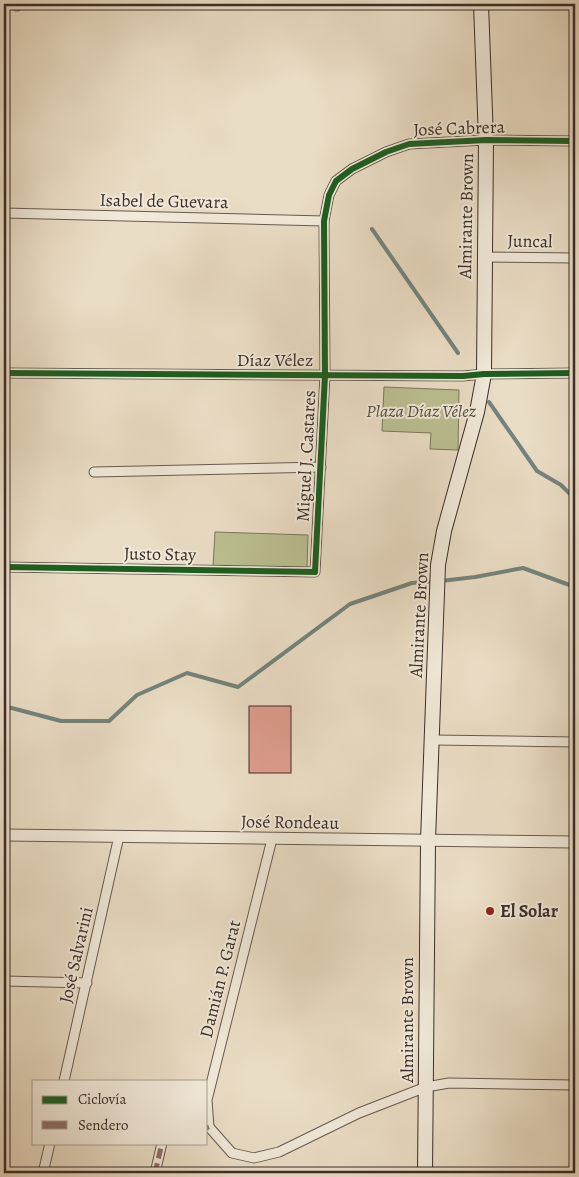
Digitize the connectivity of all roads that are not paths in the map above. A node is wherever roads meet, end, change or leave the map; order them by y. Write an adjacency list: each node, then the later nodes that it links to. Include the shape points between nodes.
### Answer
1 (481, 4): 2 (main road, Almirante Brown)
2 (486, 140): 3 (street, José Cabrera); 5 (street, José Cabrera, via 408,144 386,152 336,181); 6 (main road, Almirante Brown)
3 (575, 141)
4 (4, 213): 5 (street, Isabel de Guevara)
5 (324, 221): 11 (street, Miguel J. Castares)
6 (484, 257): 7 (street, Juncal); 10 (main road, Almirante Brown)
7 (575, 258)
8 (4, 373): 11 (street, Díaz Vélez)
9 (575, 373): 10 (street, Díaz Vélez)
10 (484, 374): 11 (street, Díaz Vélez); 16 (main road, Almirante Brown, via 438,565)
11 (325, 375): 12 (street, Miguel J. Castares)
12 (320, 467): 13 (street); 15 (street, Miguel J. Castares)
13 (94, 472)
14 (4, 567): 15 (street, Justo Stay)
15 (315, 572)
16 (432, 740): 17 (street); 21 (main road, Almirante Brown)
17 (575, 742)
18 (4, 835): 19 (street, José Rondeau)
19 (119, 836): 20 (street, José Rondeau); 24 (street, José Salvarini)
20 (272, 839): 21 (street, José Rondeau); 28 (street, Damián P. Garat)
21 (428, 841): 22 (street, José Rondeau); 27 (main road, Almirante Brown)
22 (575, 842)
23 (4, 981): 24 (street)
24 (87, 983): 25 (street, José Salvarini)
25 (64, 1080)
26 (575, 1085): 27 (street, via 449,1083)
27 (426, 1087): 29 (street, via 359,1113 279,1152 254,1158 232,1152); 34 (main road, Almirante Brown)
28 (208, 1096)
29 (208, 1128)
30 (50, 1144): 32 (street)
31 (162, 1144): 33 (street)
32 (43, 1173)
33 (155, 1173)
34 (425, 1173)

